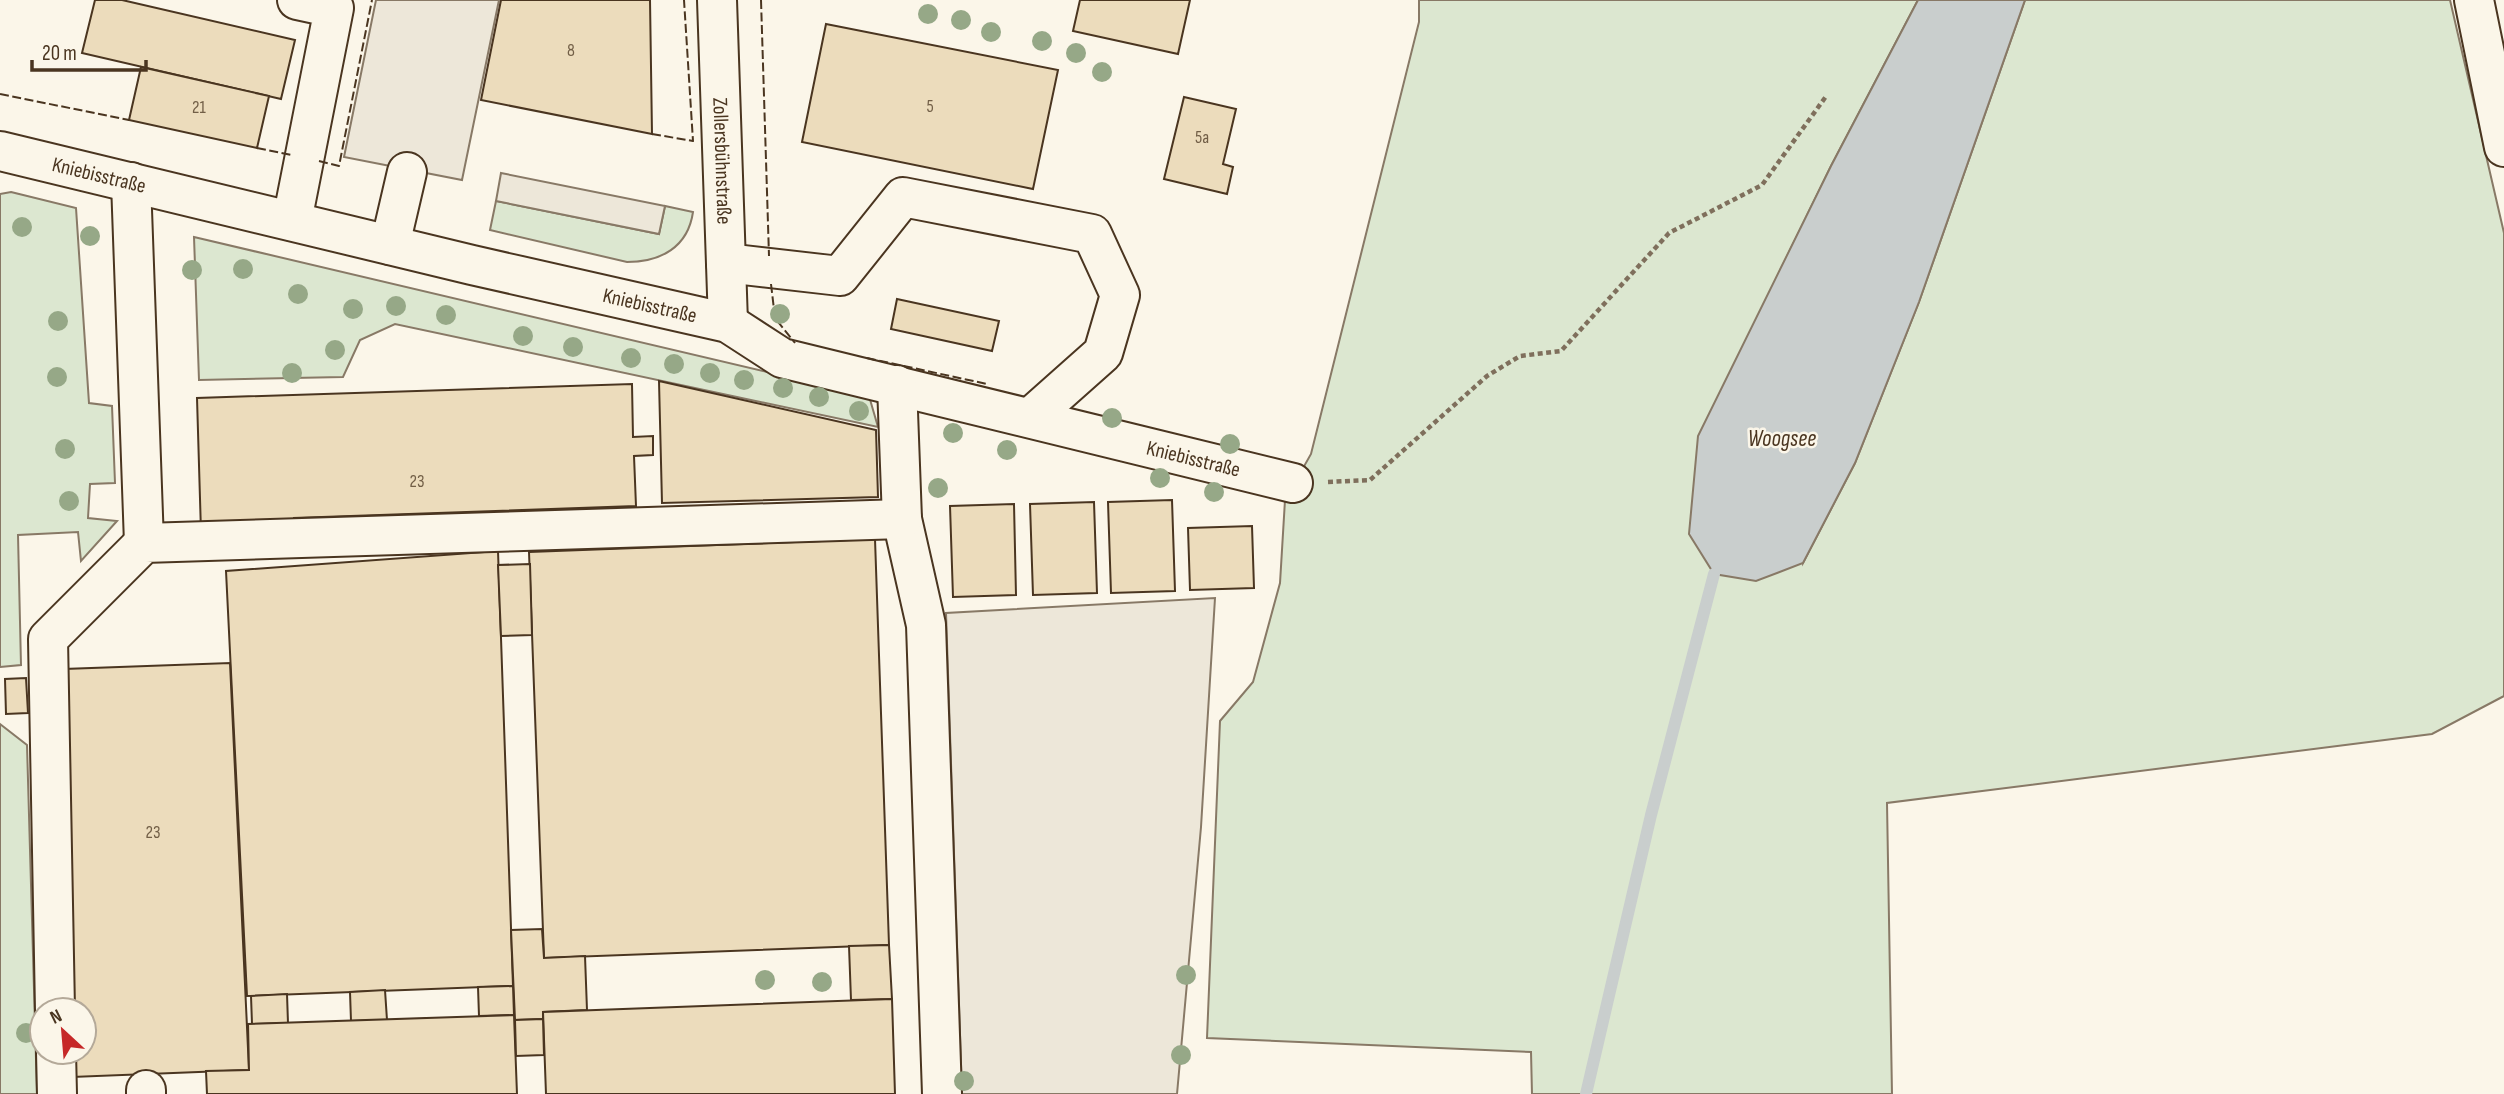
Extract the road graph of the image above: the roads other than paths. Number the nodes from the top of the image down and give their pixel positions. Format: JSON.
{"nodes":[{"id":1,"x":297,"y":0,"type":"edge"},
{"id":2,"x":717,"y":0,"type":"edge"},
{"id":3,"x":2474,"y":0,"type":"edge"},
{"id":4,"x":2504,"y":147,"type":"edge"},
{"id":5,"x":0,"y":151,"type":"edge"},
{"id":6,"x":407,"y":172,"type":"dead end"},
{"id":7,"x":131,"y":182,"type":"junction"},
{"id":8,"x":292,"y":221,"type":"junction"},
{"id":9,"x":390,"y":245,"type":"junction"},
{"id":10,"x":726,"y":264,"type":"junction"},
{"id":11,"x":728,"y":323,"type":"junction"},
{"id":12,"x":897,"y":385,"type":"junction"},
{"id":13,"x":1031,"y":417,"type":"junction"},
{"id":14,"x":1293,"y":483,"type":"road end"},
{"id":15,"x":902,"y":519,"type":"junction"},
{"id":16,"x":144,"y":542,"type":"junction"},
{"id":17,"x":55,"y":996,"type":"edge"},
{"id":18,"x":56,"y":1066,"type":"edge"},
{"id":19,"x":57,"y":1094,"type":"edge"},
{"id":20,"x":942,"y":1094,"type":"edge"}],
"edges":[{"from":1,"to":8,"type":"street"},
{"from":2,"to":10,"type":"street","name":"Zollersbühnstraße"},
{"from":3,"to":4,"type":"street"},
{"from":5,"to":7,"type":"street","name":"Kniebisstraße"},
{"from":6,"to":9,"type":"street"},
{"from":7,"to":8,"type":"street","name":"Kniebisstraße"},
{"from":7,"to":16,"type":"street"},
{"from":8,"to":9,"type":"street","name":"Kniebisstraße"},
{"from":9,"to":11,"type":"street","name":"Kniebisstraße"},
{"from":10,"to":11,"type":"street","name":"Zollersbühnstraße"},
{"from":10,"to":13,"type":"street"},
{"from":11,"to":12,"type":"street","name":"Kniebisstraße"},
{"from":12,"to":13,"type":"street","name":"Kniebisstraße"},
{"from":12,"to":15,"type":"street"},
{"from":13,"to":14,"type":"street","name":"Kniebisstraße"},
{"from":15,"to":16,"type":"street"},
{"from":15,"to":20,"type":"street"},
{"from":16,"to":17,"type":"street"},
{"from":18,"to":19,"type":"street"}]}
